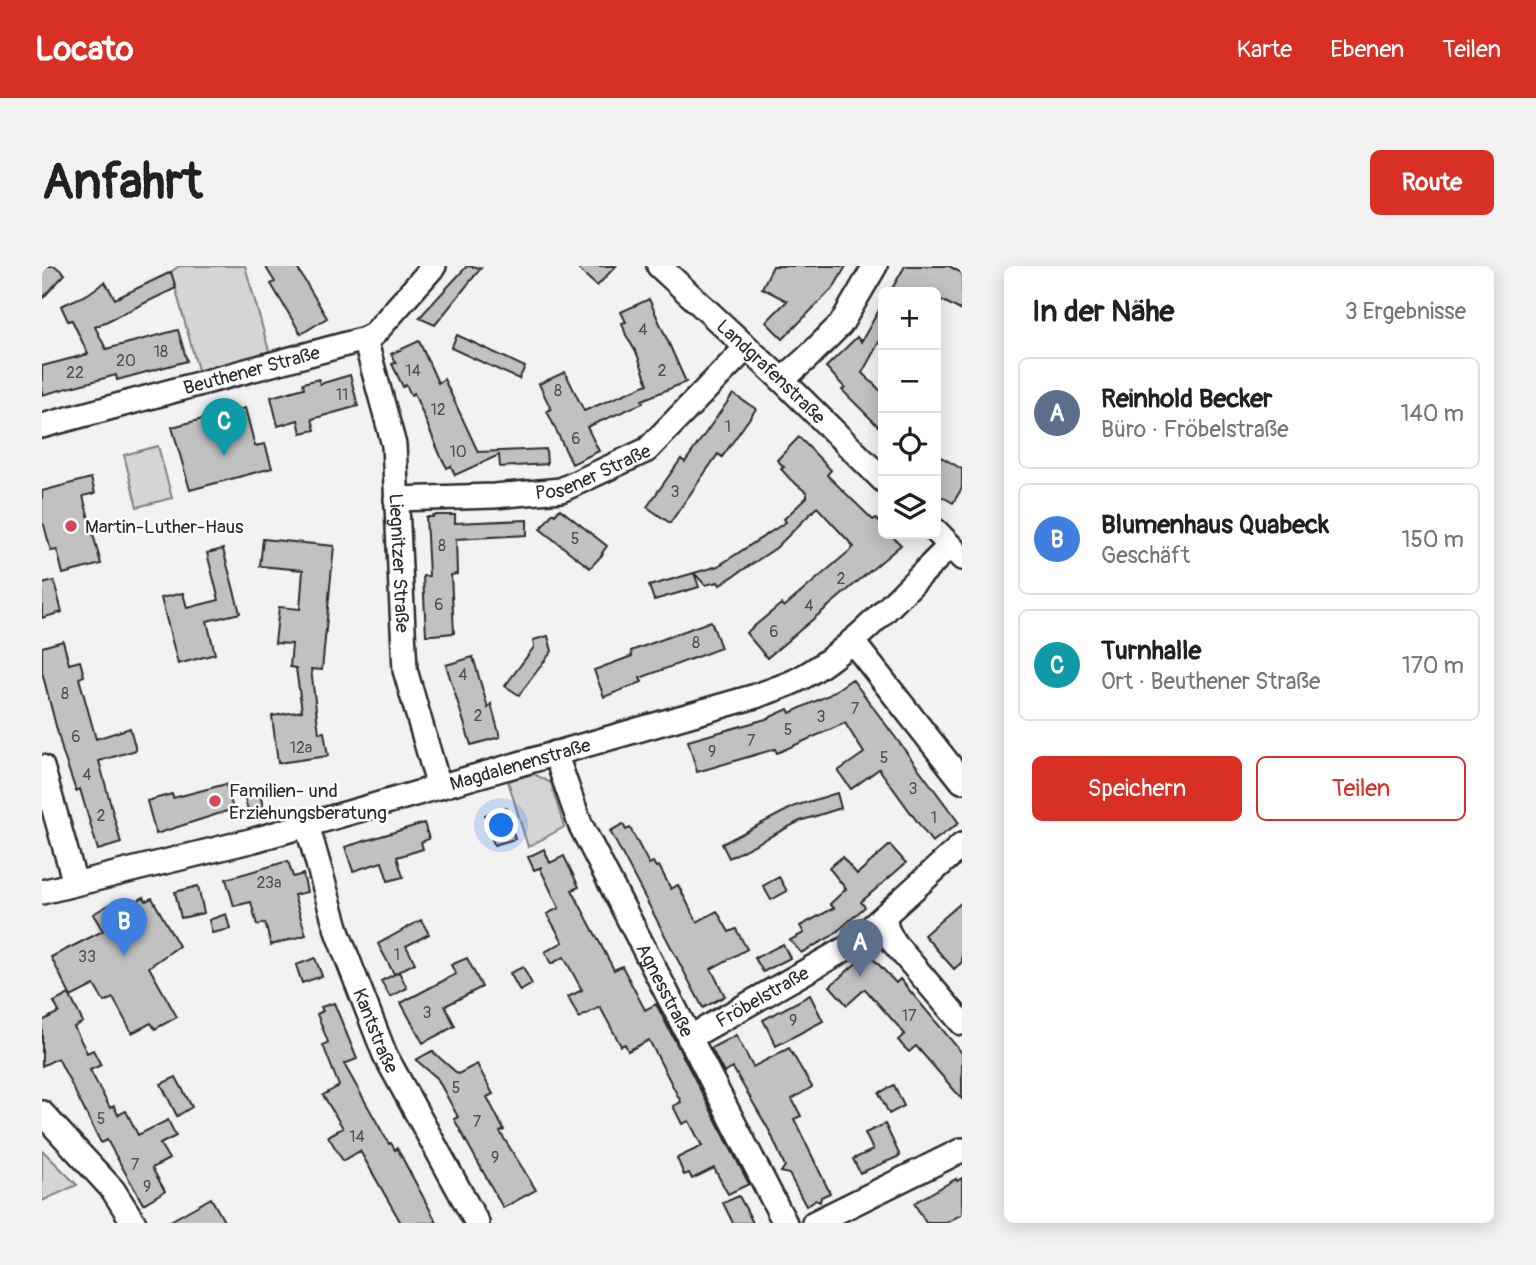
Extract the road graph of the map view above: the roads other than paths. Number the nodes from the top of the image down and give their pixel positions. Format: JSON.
{"nodes":[{"id":1,"x":434,"y":266,"type":"edge"},
{"id":2,"x":659,"y":266,"type":"edge"},
{"id":3,"x":875,"y":266,"type":"edge"},
{"id":4,"x":365,"y":339,"type":"junction"},
{"id":5,"x":747,"y":347,"type":"junction"},
{"id":6,"x":782,"y":380,"type":"junction"},
{"id":7,"x":42,"y":426,"type":"edge"},
{"id":8,"x":879,"y":476,"type":"edge"},
{"id":9,"x":396,"y":499,"type":"junction"},
{"id":10,"x":949,"y":545,"type":"edge"},
{"id":11,"x":852,"y":641,"type":"junction"},
{"id":12,"x":555,"y":753,"type":"junction"},
{"id":13,"x":42,"y":767,"type":"edge"},
{"id":14,"x":962,"y":781,"type":"edge"},
{"id":15,"x":439,"y":787,"type":"junction"},
{"id":16,"x":307,"y":825,"type":"junction"},
{"id":17,"x":962,"y":845,"type":"edge"},
{"id":18,"x":75,"y":883,"type":"junction"},
{"id":19,"x":42,"y":892,"type":"edge"},
{"id":20,"x":884,"y":917,"type":"junction"},
{"id":21,"x":962,"y":1023,"type":"edge"},
{"id":22,"x":689,"y":1038,"type":"junction"},
{"id":23,"x":42,"y":1113,"type":"edge"},
{"id":24,"x":962,"y":1150,"type":"edge"},
{"id":25,"x":134,"y":1223,"type":"edge"},
{"id":26,"x":477,"y":1223,"type":"edge"},
{"id":27,"x":785,"y":1223,"type":"edge"},
{"id":28,"x":814,"y":1223,"type":"edge"}],
"edges":[{"from":1,"to":4,"type":"street","name":"Beuthener Straße"},
{"from":2,"to":5,"type":"street","name":"Landgrafenstraße"},
{"from":3,"to":6,"type":"street"},
{"from":4,"to":7,"type":"street","name":"Beuthener Straße"},
{"from":4,"to":9,"type":"street","name":"Liegnitzer Straße"},
{"from":5,"to":6,"type":"street","name":"Landgrafenstraße"},
{"from":5,"to":9,"type":"street","name":"Posener Straße"},
{"from":6,"to":8,"type":"street","name":"Landgrafenstraße"},
{"from":9,"to":15,"type":"street","name":"Liegnitzer Straße"},
{"from":10,"to":11,"type":"street","name":"Magdalenenstraße"},
{"from":11,"to":12,"type":"street","name":"Magdalenenstraße"},
{"from":11,"to":14,"type":"street"},
{"from":12,"to":15,"type":"street","name":"Magdalenenstraße"},
{"from":12,"to":22,"type":"street","name":"Agnesstraße"},
{"from":13,"to":18,"type":"street"},
{"from":15,"to":16,"type":"street","name":"Magdalenenstraße"},
{"from":16,"to":18,"type":"street","name":"Magdalenenstraße"},
{"from":16,"to":26,"type":"street","name":"Kantstraße"},
{"from":17,"to":20,"type":"street","name":"Fröbelstraße"},
{"from":18,"to":19,"type":"street","name":"Magdalenenstraße"},
{"from":20,"to":21,"type":"street"},
{"from":20,"to":22,"type":"street","name":"Fröbelstraße"},
{"from":22,"to":27,"type":"street","name":"Agnesstraße"},
{"from":23,"to":25,"type":"street"},
{"from":24,"to":28,"type":"street"}]}
